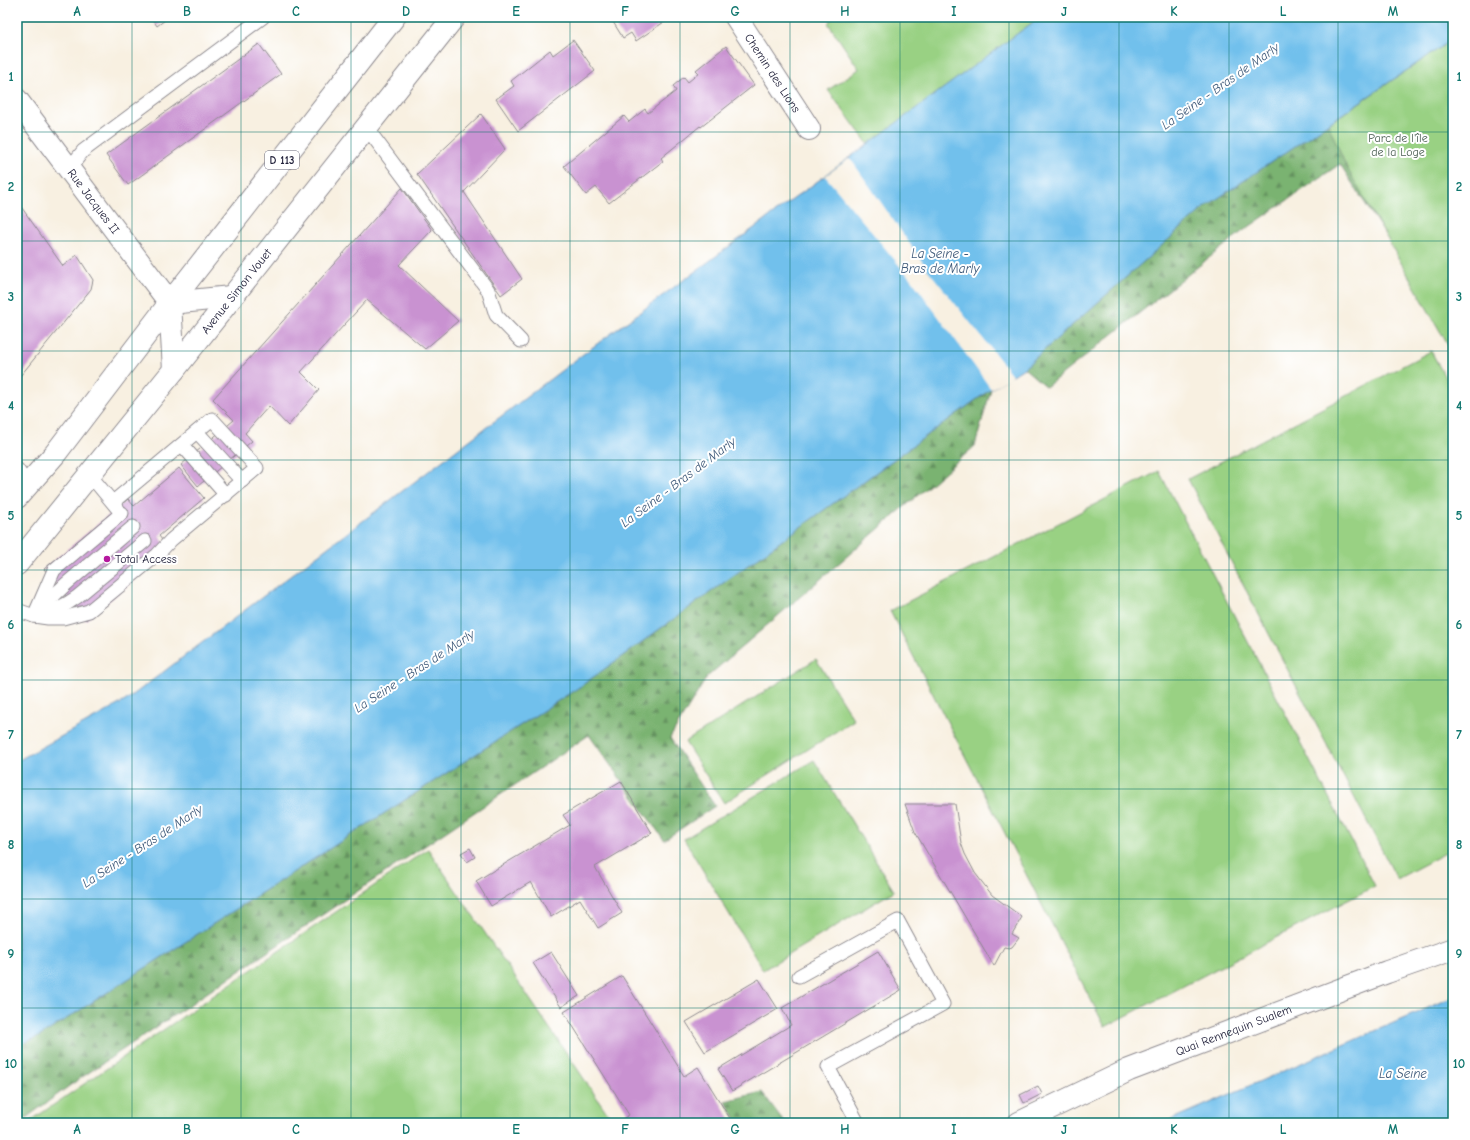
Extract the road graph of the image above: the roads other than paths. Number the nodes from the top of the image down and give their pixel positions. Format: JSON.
{"nodes":[{"id":1,"x":264,"y":17,"type":"edge"},
{"id":2,"x":394,"y":17,"type":"edge"},
{"id":3,"x":454,"y":17,"type":"edge"},
{"id":4,"x":736,"y":17,"type":"edge"},
{"id":5,"x":17,"y":100,"type":"edge"},
{"id":6,"x":366,"y":127,"type":"junction"},
{"id":7,"x":809,"y":129,"type":"dead end"},
{"id":8,"x":69,"y":168,"type":"junction"},
{"id":9,"x":231,"y":297,"type":"junction"},
{"id":10,"x":170,"y":303,"type":"junction"},
{"id":11,"x":521,"y":341,"type":"dead end"},
{"id":12,"x":174,"y":370,"type":"junction"},
{"id":13,"x":197,"y":432,"type":"junction"},
{"id":14,"x":182,"y":444,"type":"junction"},
{"id":15,"x":89,"y":474,"type":"junction"},
{"id":16,"x":242,"y":481,"type":"junction"},
{"id":17,"x":21,"y":484,"type":"edge"},
{"id":18,"x":226,"y":495,"type":"junction"},
{"id":19,"x":113,"y":502,"type":"junction"},
{"id":20,"x":122,"y":513,"type":"junction"},
{"id":21,"x":134,"y":527,"type":"junction"},
{"id":22,"x":145,"y":541,"type":"junction"},
{"id":23,"x":156,"y":555,"type":"junction"},
{"id":24,"x":17,"y":564,"type":"edge"},
{"id":25,"x":17,"y":610,"type":"edge"},
{"id":26,"x":34,"y":616,"type":"junction"},
{"id":27,"x":1453,"y":949,"type":"edge"},
{"id":28,"x":799,"y":976,"type":"dead end"},
{"id":29,"x":858,"y":1123,"type":"edge"},
{"id":30,"x":1018,"y":1123,"type":"edge"}],
"edges":[{"from":1,"to":8,"type":"lane"},
{"from":2,"to":10,"type":"main road","number":"D 113"},
{"from":3,"to":6,"type":"main road","name":"Avenue Simon Vouet"},
{"from":4,"to":7,"type":"main road","name":"Chemin des Lions"},
{"from":5,"to":8,"type":"main road","name":"Rue Jacques II"},
{"from":6,"to":9,"type":"main road","name":"Avenue Simon Vouet"},
{"from":6,"to":11,"type":"lane"},
{"from":8,"to":10,"type":"main road","name":"Rue Jacques II"},
{"from":9,"to":10,"type":"main road"},
{"from":9,"to":12,"type":"main road","name":"Avenue Simon Vouet"},
{"from":10,"to":12,"type":"main road"},
{"from":10,"to":17,"type":"main road","number":"D 113"},
{"from":12,"to":15,"type":"main road","name":"Avenue Simon Vouet"},
{"from":13,"to":14,"type":"lane"},
{"from":13,"to":16,"type":"lane"},
{"from":13,"to":16,"type":"lane"},
{"from":14,"to":18,"type":"lane"},
{"from":14,"to":19,"type":"lane"},
{"from":15,"to":19,"type":"lane"},
{"from":15,"to":24,"type":"main road","name":"Avenue Simon Vouet"},
{"from":16,"to":18,"type":"lane"},
{"from":18,"to":23,"type":"lane"},
{"from":19,"to":20,"type":"lane"},
{"from":20,"to":21,"type":"lane"},
{"from":20,"to":26,"type":"lane"},
{"from":21,"to":22,"type":"lane"},
{"from":21,"to":26,"type":"lane"},
{"from":22,"to":23,"type":"lane"},
{"from":22,"to":26,"type":"lane"},
{"from":23,"to":26,"type":"lane"},
{"from":25,"to":26,"type":"lane"},
{"from":27,"to":30,"type":"main road","name":"Quai Rennequin Sualem"},
{"from":28,"to":29,"type":"lane"}]}
